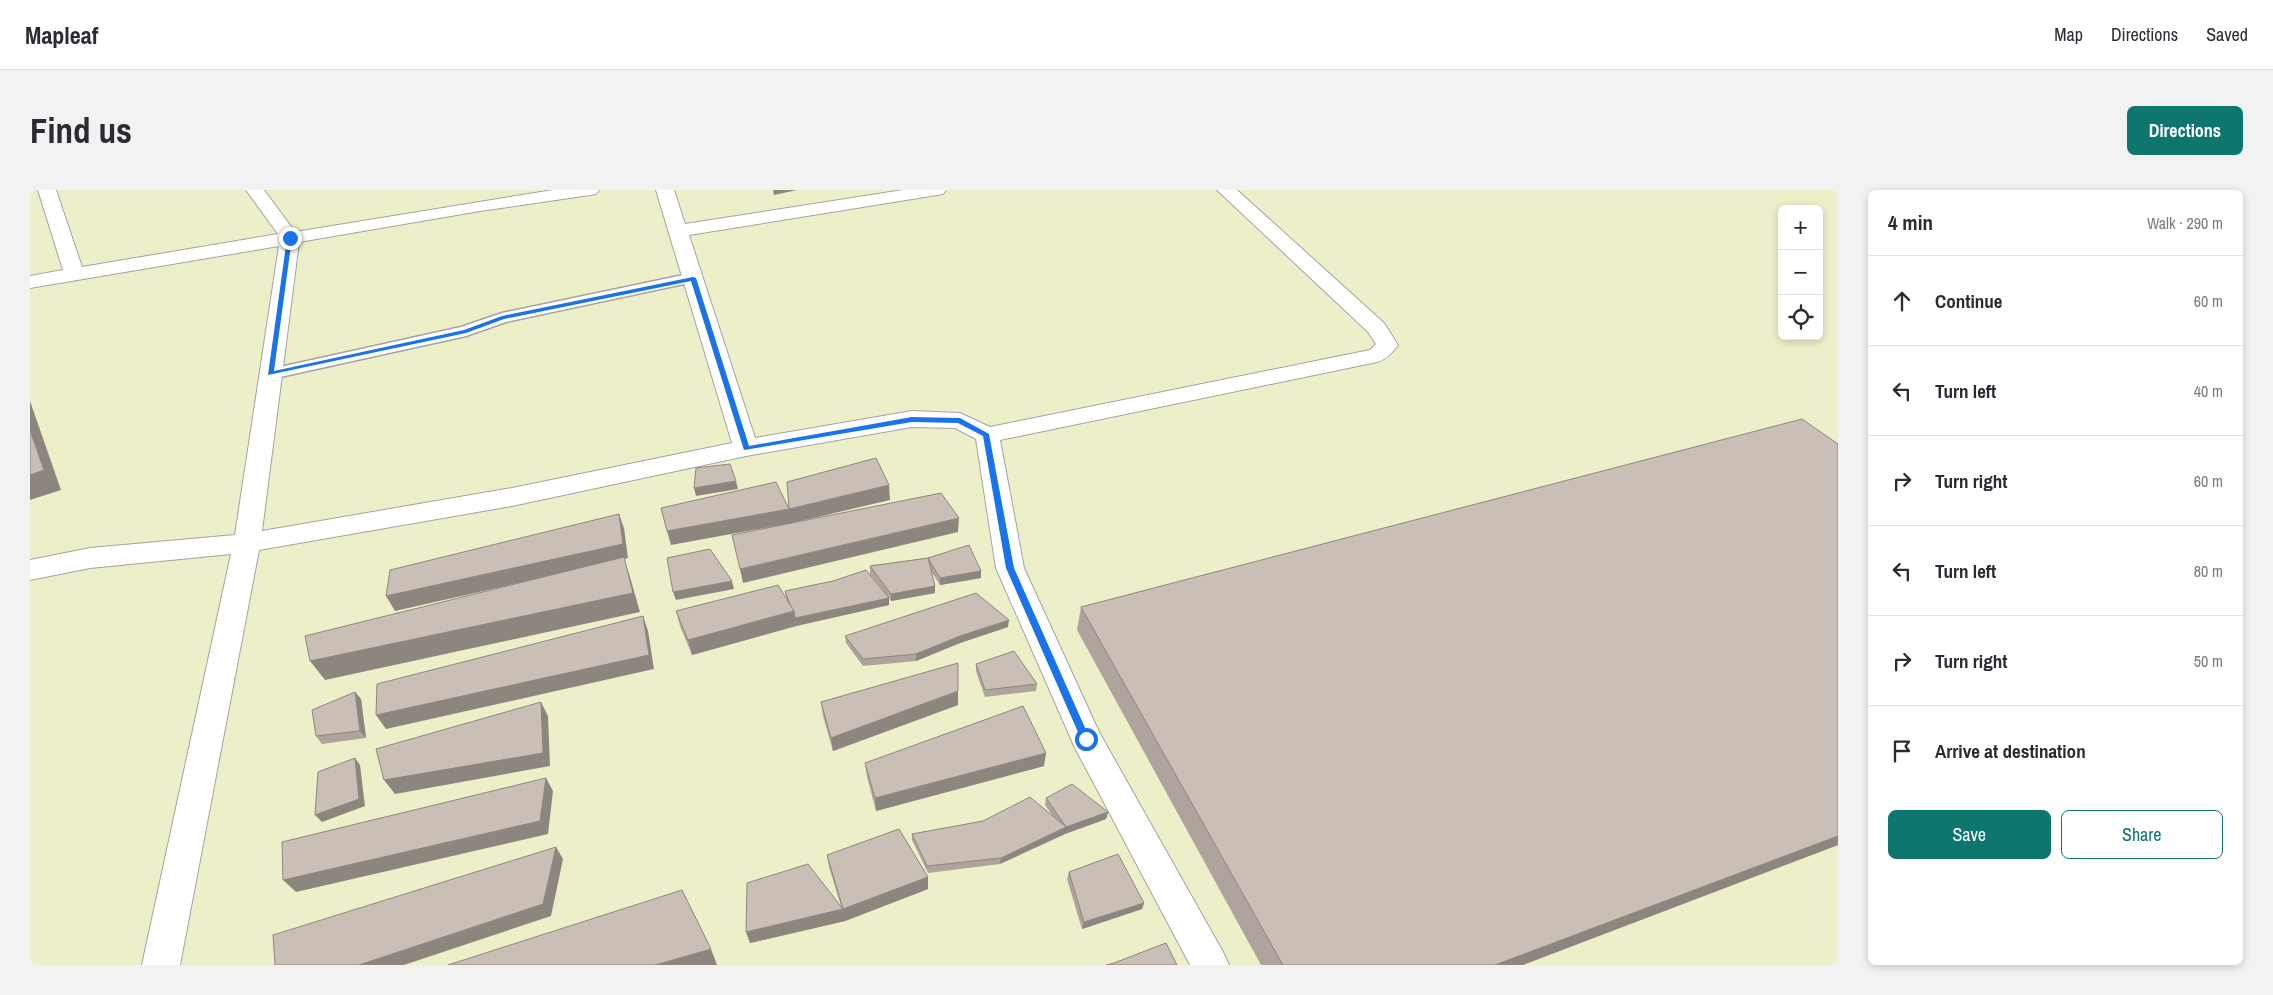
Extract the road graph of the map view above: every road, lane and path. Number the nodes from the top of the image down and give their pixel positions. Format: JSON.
{"nodes":[{"id":1,"x":47,"y":190,"type":"edge"},
{"id":2,"x":255,"y":190,"type":"edge"},
{"id":3,"x":465,"y":190,"type":"edge"},
{"id":4,"x":590,"y":190,"type":"edge"},
{"id":5,"x":665,"y":190,"type":"edge"},
{"id":6,"x":937,"y":190,"type":"edge"},
{"id":7,"x":1226,"y":190,"type":"edge"},
{"id":8,"x":480,"y":206,"type":"junction"},
{"id":9,"x":678,"y":231,"type":"junction"},
{"id":10,"x":290,"y":238,"type":"junction"},
{"id":11,"x":74,"y":273,"type":"junction"},
{"id":12,"x":693,"y":278,"type":"junction"},
{"id":13,"x":30,"y":282,"type":"edge"},
{"id":14,"x":271,"y":374,"type":"junction"},
{"id":15,"x":987,"y":435,"type":"junction"},
{"id":16,"x":746,"y":448,"type":"junction"},
{"id":17,"x":247,"y":543,"type":"junction"},
{"id":18,"x":30,"y":570,"type":"edge"},
{"id":19,"x":161,"y":965,"type":"edge"},
{"id":20,"x":1210,"y":965,"type":"edge"}],
"edges":[{"from":1,"to":11,"type":"street"},
{"from":2,"to":10,"type":"street"},
{"from":3,"to":8,"type":"street"},
{"from":4,"to":8,"type":"street"},
{"from":5,"to":9,"type":"street"},
{"from":6,"to":9,"type":"street"},
{"from":7,"to":15,"type":"street"},
{"from":8,"to":10,"type":"street"},
{"from":9,"to":12,"type":"street"},
{"from":10,"to":11,"type":"street"},
{"from":10,"to":14,"type":"street"},
{"from":11,"to":13,"type":"street"},
{"from":12,"to":14,"type":"lane"},
{"from":12,"to":16,"type":"street"},
{"from":14,"to":17,"type":"street"},
{"from":15,"to":16,"type":"street"},
{"from":15,"to":20,"type":"street"},
{"from":16,"to":17,"type":"street"},
{"from":17,"to":18,"type":"street"},
{"from":17,"to":19,"type":"street"}]}
